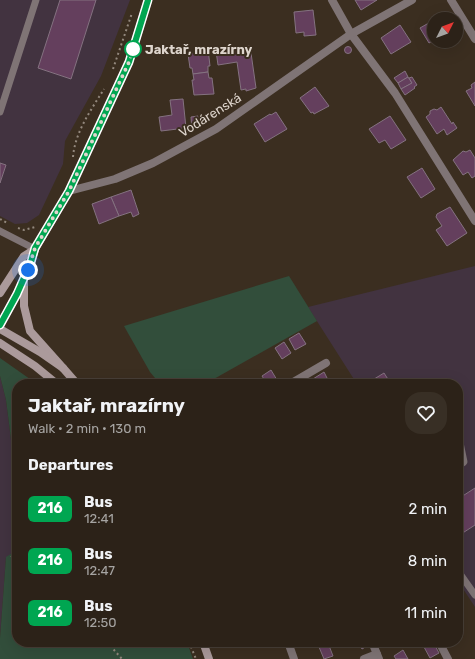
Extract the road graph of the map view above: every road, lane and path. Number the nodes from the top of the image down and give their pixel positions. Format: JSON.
{"nodes":[{"id":1,"x":36,"y":0,"type":"edge"},
{"id":2,"x":148,"y":0,"type":"edge"},
{"id":3,"x":332,"y":0,"type":"edge"},
{"id":4,"x":412,"y":0,"type":"edge"},
{"id":5,"x":451,"y":0,"type":"edge"},
{"id":6,"x":134,"y":7,"type":"dead end"},
{"id":7,"x":351,"y":34,"type":"junction"},
{"id":8,"x":475,"y":38,"type":"edge"},
{"id":9,"x":112,"y":74,"type":"dead end"},
{"id":10,"x":106,"y":87,"type":"dead end"},
{"id":11,"x":0,"y":112,"type":"edge"},
{"id":12,"x":72,"y":158,"type":"dead end"},
{"id":13,"x":69,"y":191,"type":"junction"},
{"id":14,"x":0,"y":219,"type":"edge"},
{"id":15,"x":475,"y":221,"type":"edge"},
{"id":16,"x":39,"y":224,"type":"dead end"},
{"id":17,"x":0,"y":231,"type":"edge"},
{"id":18,"x":35,"y":248,"type":"junction"},
{"id":19,"x":24,"y":277,"type":"junction"},
{"id":20,"x":0,"y":293,"type":"edge"},
{"id":21,"x":0,"y":325,"type":"edge"},
{"id":22,"x":0,"y":329,"type":"edge"},
{"id":23,"x":0,"y":343,"type":"edge"},
{"id":24,"x":326,"y":363,"type":"dead end"},
{"id":25,"x":63,"y":368,"type":"junction"},
{"id":26,"x":51,"y":379,"type":"edge"},
{"id":27,"x":73,"y":379,"type":"edge"},
{"id":28,"x":299,"y":379,"type":"edge"},
{"id":29,"x":463,"y":578,"type":"edge"},
{"id":30,"x":475,"y":595,"type":"edge"},
{"id":31,"x":111,"y":647,"type":"edge"},
{"id":32,"x":191,"y":647,"type":"edge"},
{"id":33,"x":204,"y":647,"type":"edge"},
{"id":34,"x":290,"y":647,"type":"edge"},
{"id":35,"x":442,"y":647,"type":"edge"},
{"id":36,"x":378,"y":656,"type":"edge"},
{"id":37,"x":122,"y":659,"type":"edge"},
{"id":38,"x":196,"y":659,"type":"edge"},
{"id":39,"x":209,"y":659,"type":"edge"},
{"id":40,"x":294,"y":659,"type":"edge"},
{"id":41,"x":364,"y":659,"type":"edge"},
{"id":42,"x":448,"y":659,"type":"edge"}],
"edges":[{"from":1,"to":11,"type":"lane"},
{"from":2,"to":13,"type":"street"},
{"from":3,"to":7,"type":"street"},
{"from":4,"to":7,"type":"street","name":"Vodárenská"},
{"from":5,"to":8,"type":"street"},
{"from":6,"to":9,"type":"path"},
{"from":7,"to":13,"type":"street","name":"Vodárenská"},
{"from":7,"to":15,"type":"street"},
{"from":10,"to":12,"type":"path"},
{"from":13,"to":18,"type":"street"},
{"from":14,"to":16,"type":"path"},
{"from":17,"to":18,"type":"lane"},
{"from":18,"to":19,"type":"street"},
{"from":18,"to":20,"type":"street"},
{"from":19,"to":21,"type":"street"},
{"from":19,"to":25,"type":"street"},
{"from":22,"to":25,"type":"street"},
{"from":23,"to":26,"type":"street"},
{"from":24,"to":28,"type":"street"},
{"from":25,"to":27,"type":"street"},
{"from":29,"to":30,"type":"lane"},
{"from":31,"to":37,"type":"path"},
{"from":32,"to":38,"type":"path"},
{"from":33,"to":39,"type":"street"},
{"from":34,"to":40,"type":"street"},
{"from":35,"to":42,"type":"street"},
{"from":36,"to":41,"type":"street"}]}
